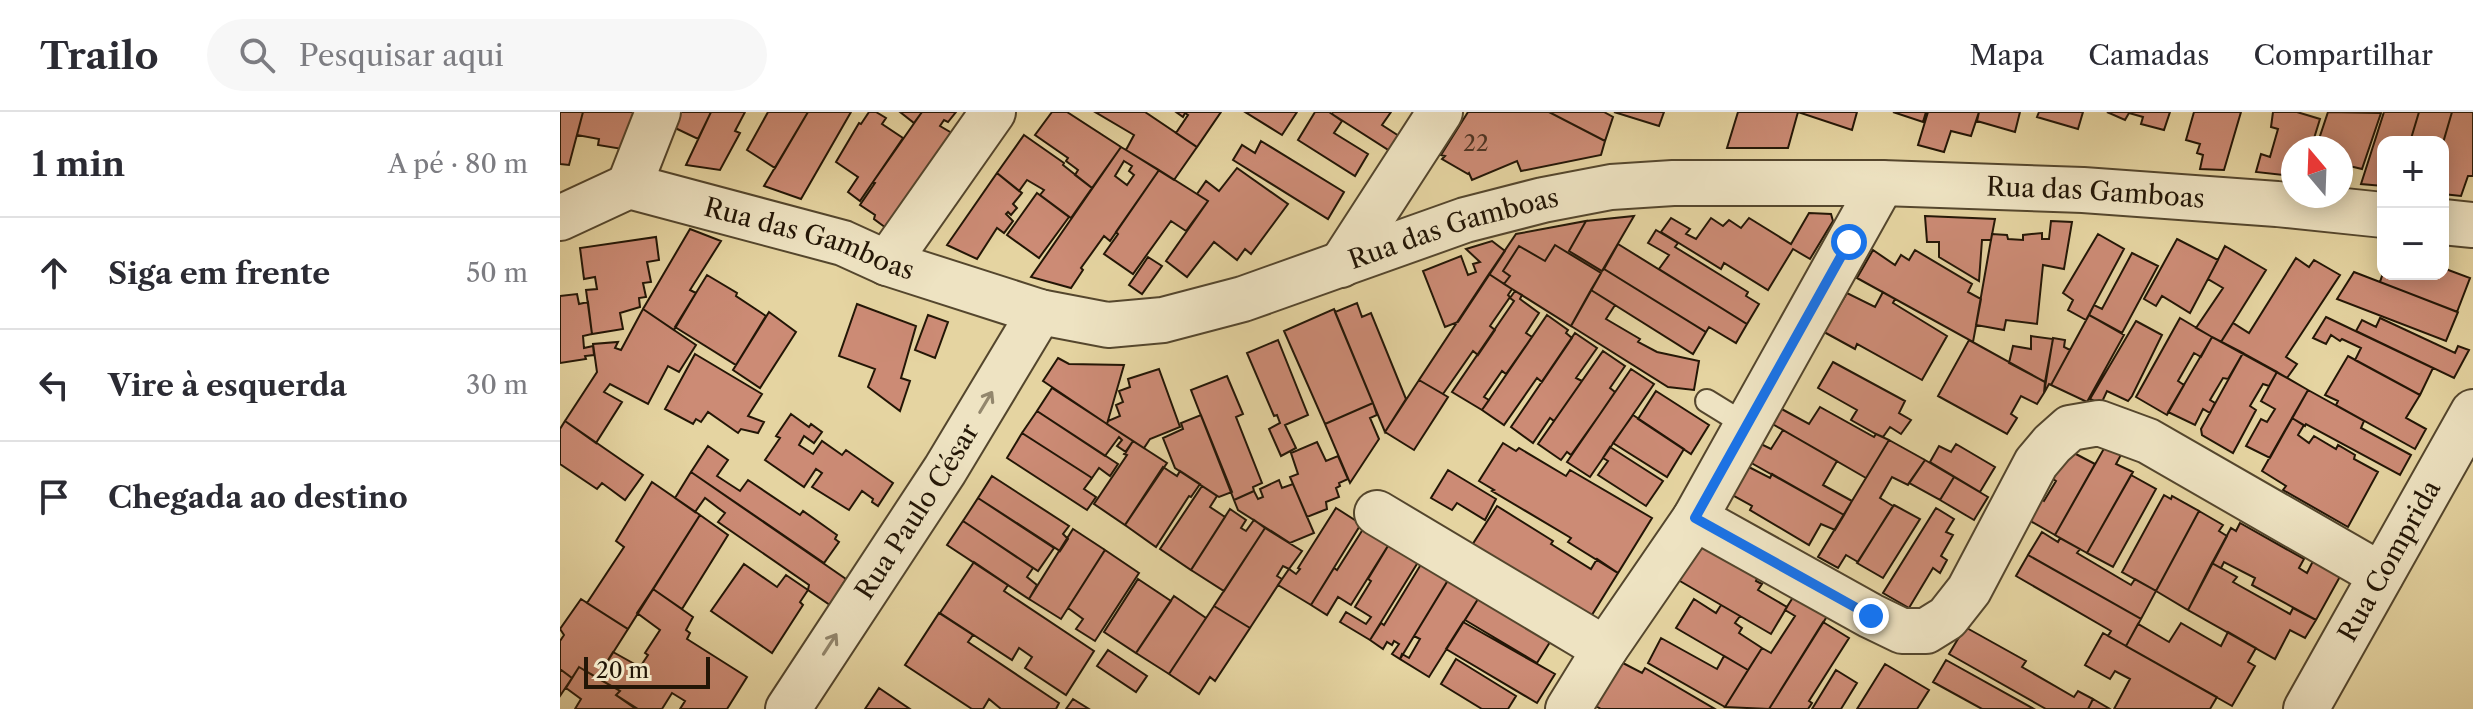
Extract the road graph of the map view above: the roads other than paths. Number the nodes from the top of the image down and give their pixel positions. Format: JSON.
{"nodes":[{"id":1,"x":658,"y":112,"type":"edge"},
{"id":2,"x":993,"y":112,"type":"edge"},
{"id":3,"x":1440,"y":112,"type":"edge"},
{"id":4,"x":1882,"y":183,"type":"junction"},
{"id":5,"x":629,"y":186,"type":"junction"},
{"id":6,"x":2377,"y":214,"type":"edge"},
{"id":7,"x":560,"y":218,"type":"edge"},
{"id":8,"x":2449,"y":223,"type":"edge"},
{"id":9,"x":2473,"y":225,"type":"edge"},
{"id":10,"x":887,"y":263,"type":"junction"},
{"id":11,"x":1341,"y":265,"type":"junction"},
{"id":12,"x":1040,"y":312,"type":"junction"},
{"id":13,"x":1707,"y":401,"type":"dead end"},
{"id":14,"x":2473,"y":412,"type":"edge"},
{"id":15,"x":1746,"y":425,"type":"junction"},
{"id":16,"x":1377,"y":513,"type":"dead end"},
{"id":17,"x":1695,"y":518,"type":"junction"},
{"id":18,"x":2381,"y":575,"type":"junction"},
{"id":19,"x":1605,"y":649,"type":"junction"},
{"id":20,"x":788,"y":709,"type":"edge"},
{"id":21,"x":1568,"y":709,"type":"edge"},
{"id":22,"x":2306,"y":709,"type":"edge"}],
"edges":[{"from":1,"to":5,"type":"street"},
{"from":2,"to":10,"type":"street"},
{"from":3,"to":11,"type":"street"},
{"from":4,"to":6,"type":"street","name":"Rua das Gamboas"},
{"from":4,"to":11,"type":"street","name":"Rua das Gamboas"},
{"from":4,"to":15,"type":"street"},
{"from":5,"to":7,"type":"street"},
{"from":5,"to":10,"type":"street","name":"Rua das Gamboas"},
{"from":8,"to":9,"type":"street"},
{"from":10,"to":12,"type":"street","name":"Rua das Gamboas"},
{"from":11,"to":12,"type":"street","name":"Rua das Gamboas"},
{"from":20,"to":12,"type":"street","name":"Rua Paulo César","one_way":true},
{"from":13,"to":15,"type":"lane"},
{"from":14,"to":18,"type":"street","name":"Rua Comprida"},
{"from":15,"to":17,"type":"street"},
{"from":16,"to":19,"type":"street"},
{"from":17,"to":18,"type":"street"},
{"from":17,"to":19,"type":"street"},
{"from":18,"to":22,"type":"street","name":"Rua Comprida"},
{"from":19,"to":21,"type":"street"}]}
